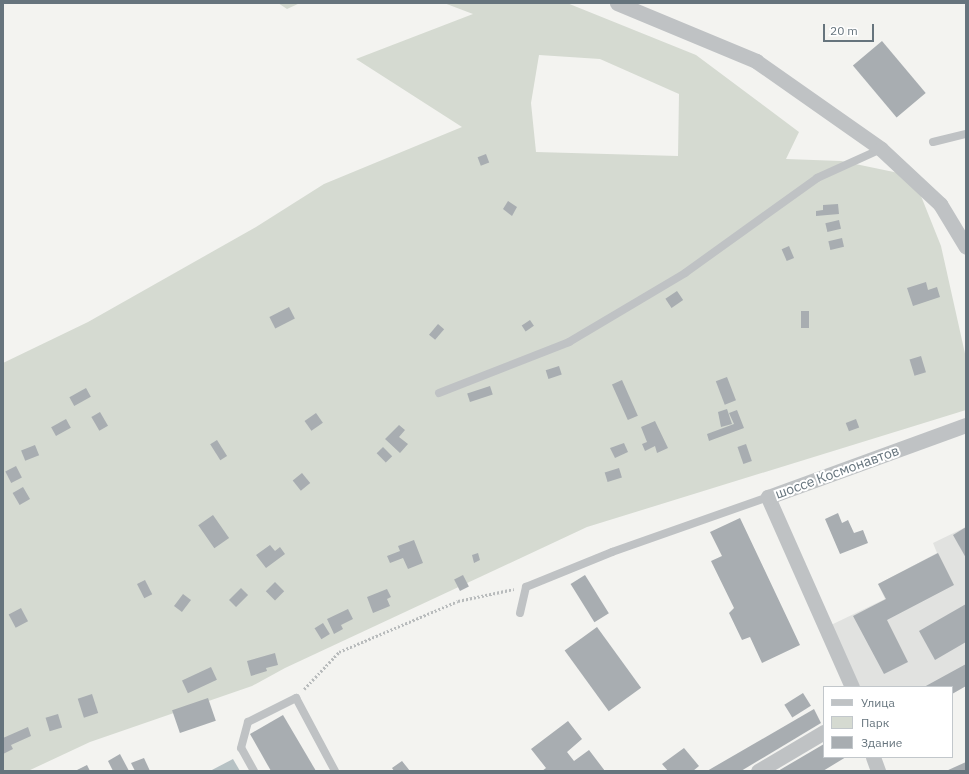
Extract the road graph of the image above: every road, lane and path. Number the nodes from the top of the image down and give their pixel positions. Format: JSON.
{"nodes":[{"id":1,"x":617,"y":3,"type":"edge"},
{"id":2,"x":966,"y":134,"type":"edge"},
{"id":3,"x":933,"y":142,"type":"dead end"},
{"id":4,"x":881,"y":149,"type":"junction"},
{"id":5,"x":966,"y":247,"type":"edge"},
{"id":6,"x":439,"y":393,"type":"dead end"},
{"id":7,"x":966,"y":425,"type":"edge"},
{"id":8,"x":768,"y":497,"type":"junction"},
{"id":9,"x":526,"y":587,"type":"junction"},
{"id":10,"x":520,"y":612,"type":"dead end"},
{"id":11,"x":852,"y":686,"type":"edge"},
{"id":12,"x":296,"y":698,"type":"junction"},
{"id":13,"x":823,"y":733,"type":"edge"},
{"id":14,"x":873,"y":758,"type":"edge"},
{"id":15,"x":254,"y":771,"type":"edge"},
{"id":16,"x":335,"y":771,"type":"edge"},
{"id":17,"x":758,"y":771,"type":"edge"},
{"id":18,"x":878,"y":771,"type":"edge"}],
"edges":[{"from":1,"to":4,"type":"street"},
{"from":2,"to":3,"type":"lane"},
{"from":4,"to":5,"type":"street"},
{"from":4,"to":6,"type":"lane"},
{"from":7,"to":8,"type":"street","name":"шоссе Космонавтов"},
{"from":8,"to":9,"type":"lane"},
{"from":8,"to":11,"type":"street","name":"шоссе Космонавтов"},
{"from":9,"to":10,"type":"lane"},
{"from":9,"to":12,"type":"path"},
{"from":12,"to":15,"type":"lane"},
{"from":12,"to":16,"type":"lane"},
{"from":13,"to":17,"type":"street"},
{"from":14,"to":18,"type":"street"}]}
